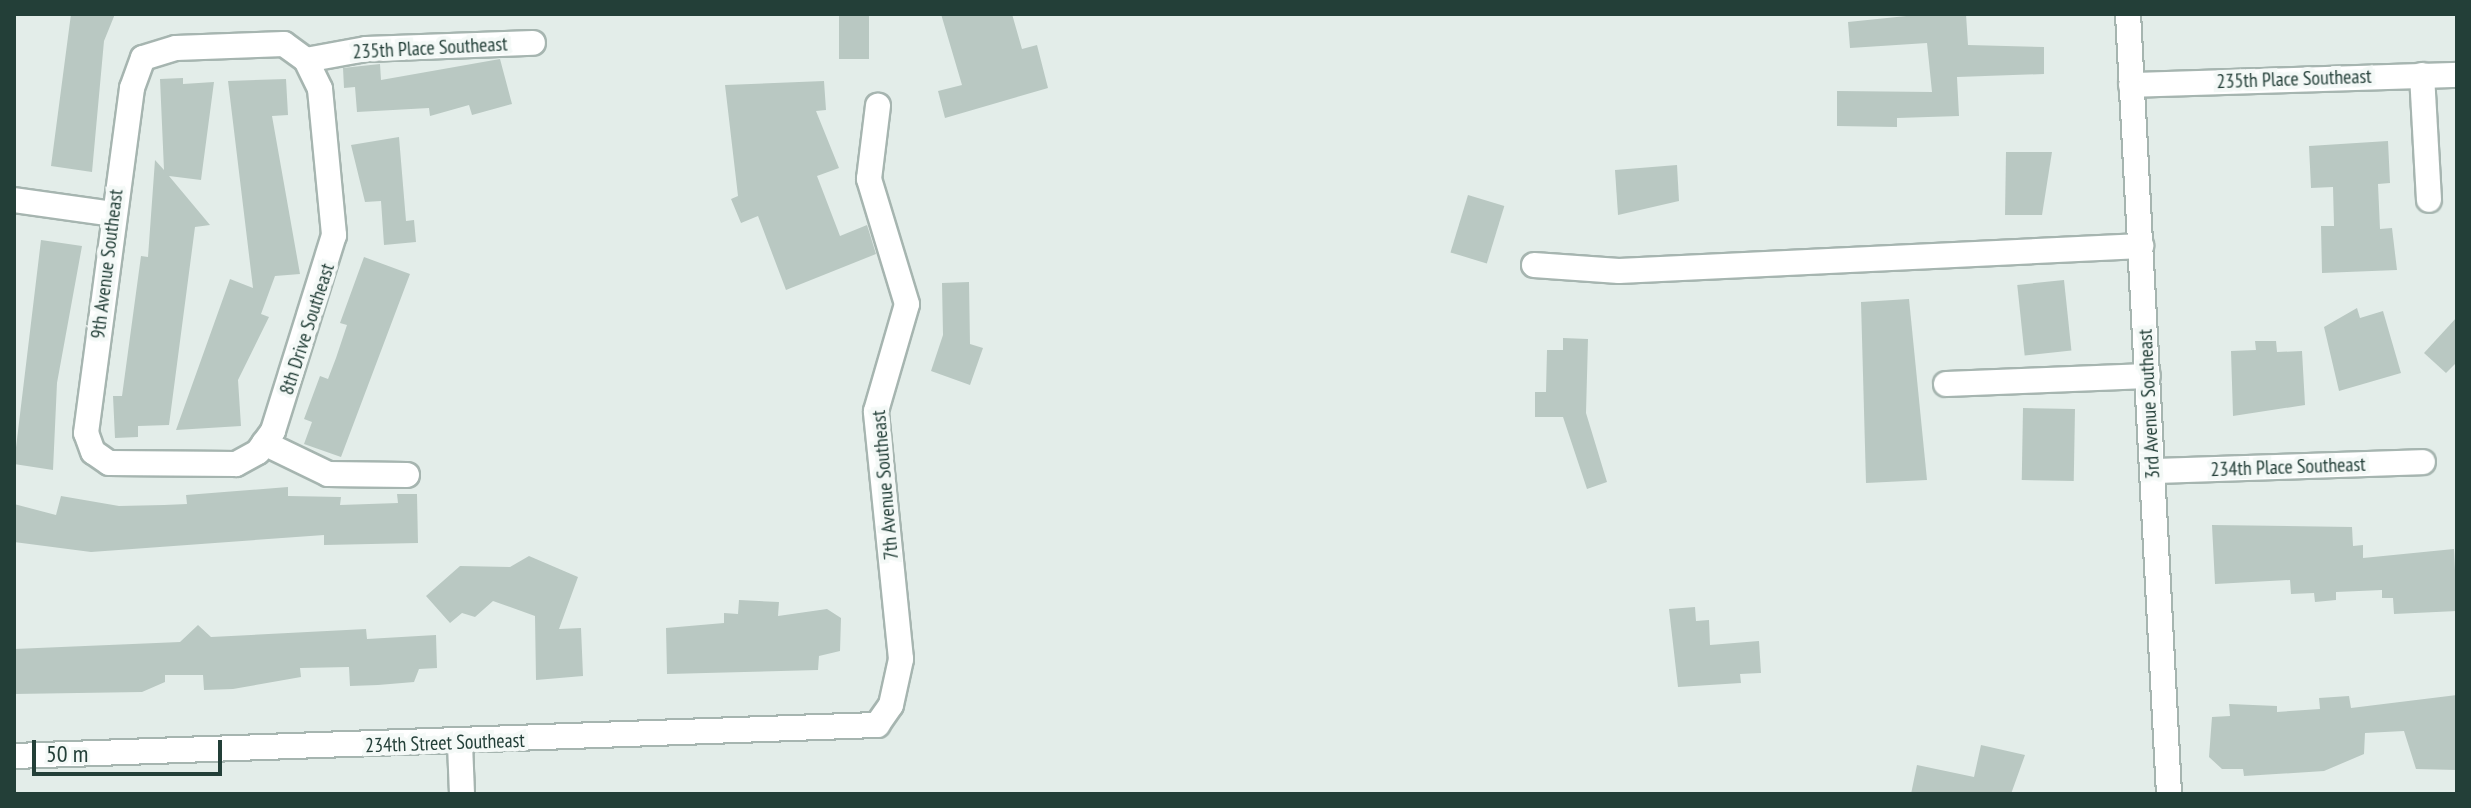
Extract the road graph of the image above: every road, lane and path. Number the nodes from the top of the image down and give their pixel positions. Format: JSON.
{"nodes":[{"id":1,"x":2128,"y":14,"type":"edge"},
{"id":2,"x":533,"y":43,"type":"dead end"},
{"id":3,"x":306,"y":60,"type":"junction"},
{"id":4,"x":2422,"y":75,"type":"junction"},
{"id":5,"x":2457,"y":75,"type":"edge"},
{"id":6,"x":2131,"y":85,"type":"junction"},
{"id":7,"x":878,"y":106,"type":"dead end"},
{"id":8,"x":14,"y":200,"type":"edge"},
{"id":9,"x":2429,"y":200,"type":"dead end"},
{"id":10,"x":113,"y":214,"type":"junction"},
{"id":11,"x":2141,"y":246,"type":"junction"},
{"id":12,"x":1534,"y":265,"type":"dead end"},
{"id":13,"x":2148,"y":376,"type":"junction"},
{"id":14,"x":1946,"y":384,"type":"dead end"},
{"id":15,"x":261,"y":448,"type":"junction"},
{"id":16,"x":2423,"y":462,"type":"dead end"},
{"id":17,"x":2153,"y":471,"type":"junction"},
{"id":18,"x":407,"y":475,"type":"dead end"},
{"id":19,"x":877,"y":725,"type":"joint"},
{"id":20,"x":460,"y":744,"type":"junction"},
{"id":21,"x":14,"y":756,"type":"edge"},
{"id":22,"x":462,"y":794,"type":"edge"},
{"id":23,"x":2169,"y":794,"type":"edge"}],
"edges":[{"from":1,"to":6,"type":"street","name":"3rd Avenue Southeast"},
{"from":2,"to":3,"type":"street","name":"235th Place Southeast"},
{"from":3,"to":10,"type":"street","name":"9th Avenue Southeast"},
{"from":3,"to":15,"type":"street","name":"8th Drive Southeast"},
{"from":4,"to":5,"type":"street","name":"235th Place Southeast"},
{"from":4,"to":6,"type":"street","name":"235th Place Southeast"},
{"from":4,"to":9,"type":"street"},
{"from":6,"to":11,"type":"street","name":"3rd Avenue Southeast"},
{"from":7,"to":19,"type":"street","name":"7th Avenue Southeast"},
{"from":8,"to":10,"type":"street"},
{"from":10,"to":15,"type":"street","name":"9th Avenue Southeast"},
{"from":11,"to":12,"type":"street"},
{"from":11,"to":13,"type":"street","name":"3rd Avenue Southeast"},
{"from":13,"to":14,"type":"street"},
{"from":13,"to":17,"type":"street","name":"3rd Avenue Southeast"},
{"from":15,"to":18,"type":"street"},
{"from":16,"to":17,"type":"street","name":"234th Place Southeast"},
{"from":17,"to":23,"type":"street","name":"3rd Avenue Southeast"},
{"from":19,"to":20,"type":"street","name":"234th Street Southeast"},
{"from":20,"to":21,"type":"street","name":"234th Street Southeast"},
{"from":20,"to":22,"type":"street"}]}
